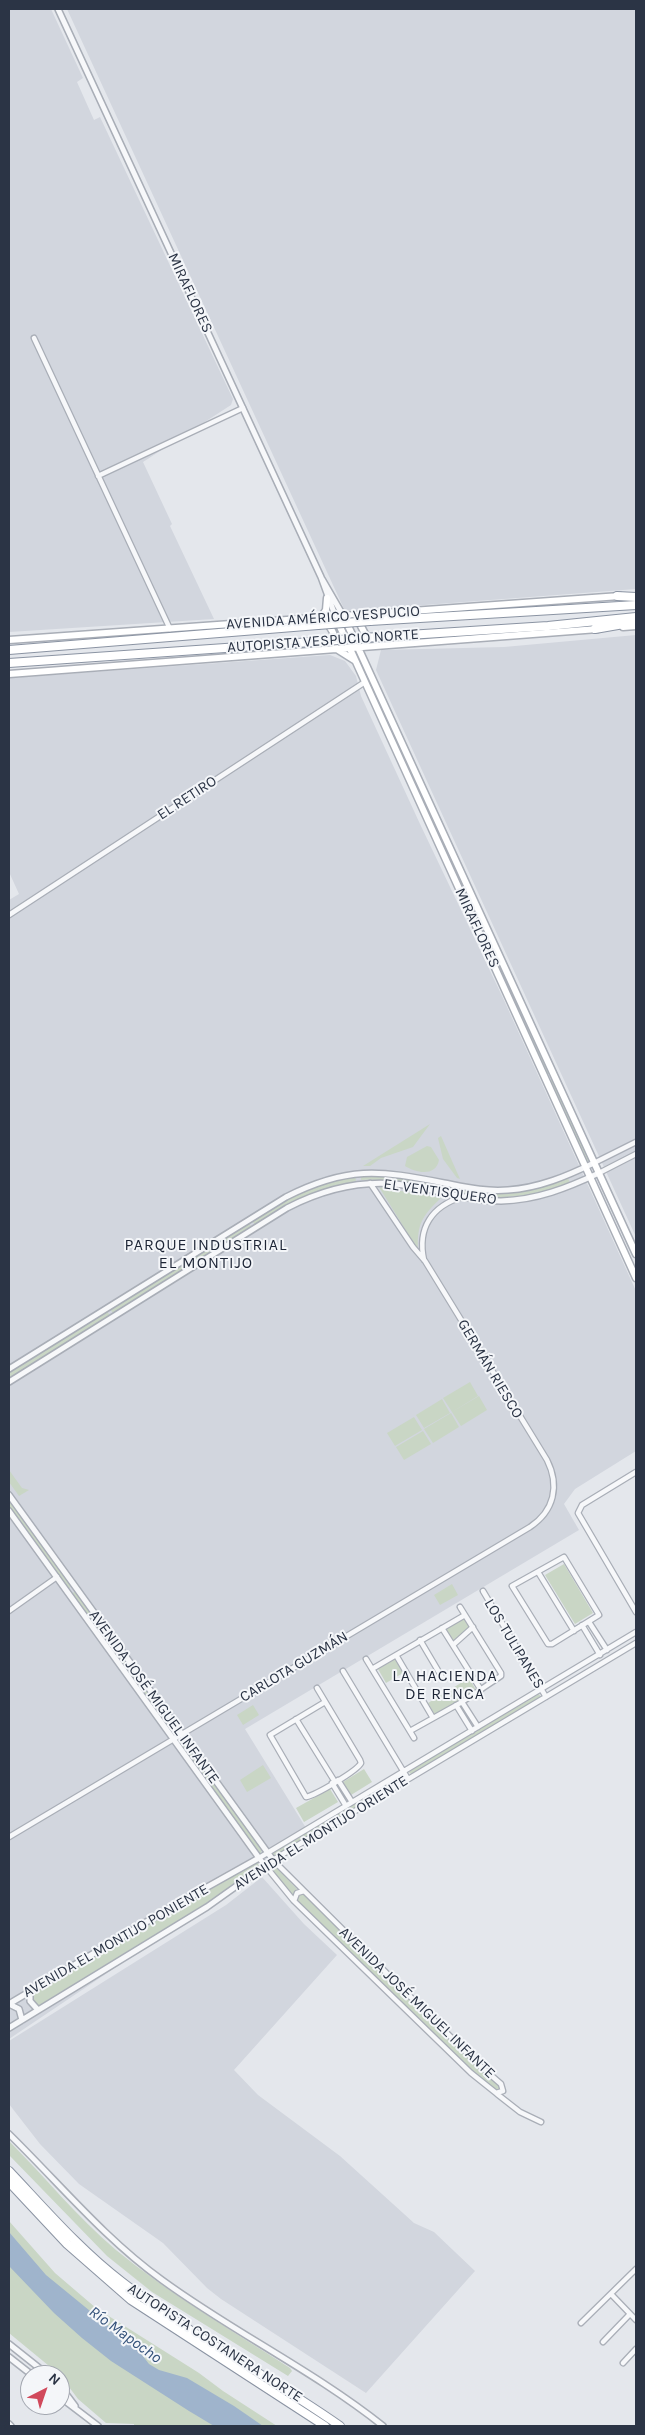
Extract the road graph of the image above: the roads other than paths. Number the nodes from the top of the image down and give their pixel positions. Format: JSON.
{"nodes":[{"id":1,"x":58,"y":9,"type":"edge"},
{"id":2,"x":34,"y":338,"type":"dead end"},
{"id":3,"x":243,"y":408,"type":"junction"},
{"id":4,"x":98,"y":476,"type":"junction"},
{"id":5,"x":320,"y":577,"type":"junction"},
{"id":6,"x":617,"y":596,"type":"joint"},
{"id":7,"x":636,"y":596,"type":"edge"},
{"id":8,"x":327,"y":598,"type":"junction"},
{"id":9,"x":636,"y":605,"type":"edge"},
{"id":10,"x":361,"y":615,"type":"junction"},
{"id":11,"x":344,"y":617,"type":"junction"},
{"id":12,"x":636,"y":617,"type":"edge"},
{"id":13,"x":336,"y":618,"type":"junction"},
{"id":14,"x":319,"y":622,"type":"junction"},
{"id":15,"x":636,"y":622,"type":"edge"},
{"id":16,"x":636,"y":626,"type":"edge"},
{"id":17,"x":170,"y":629,"type":"junction"},
{"id":18,"x":595,"y":629,"type":"junction"},
{"id":19,"x":9,"y":640,"type":"edge"},
{"id":20,"x":377,"y":641,"type":"junction"},
{"id":21,"x":358,"y":646,"type":"junction"},
{"id":22,"x":350,"y":647,"type":"junction"},
{"id":23,"x":335,"y":648,"type":"junction"},
{"id":24,"x":9,"y":650,"type":"edge"},
{"id":25,"x":357,"y":662,"type":"junction"},
{"id":26,"x":9,"y":663,"type":"edge"},
{"id":27,"x":366,"y":663,"type":"junction"},
{"id":28,"x":9,"y":674,"type":"edge"},
{"id":29,"x":365,"y":682,"type":"junction"},
{"id":30,"x":9,"y":915,"type":"edge"},
{"id":31,"x":554,"y":1073,"type":"junction"},
{"id":32,"x":546,"y":1078,"type":"junction"},
{"id":33,"x":636,"y":1142,"type":"edge"},
{"id":34,"x":636,"y":1154,"type":"edge"},
{"id":35,"x":594,"y":1163,"type":"junction"},
{"id":36,"x":587,"y":1167,"type":"junction"},
{"id":37,"x":571,"y":1173,"type":"junction"},
{"id":38,"x":599,"y":1173,"type":"junction"},
{"id":39,"x":592,"y":1177,"type":"junction"},
{"id":40,"x":370,"y":1183,"type":"junction"},
{"id":41,"x":576,"y":1184,"type":"junction"},
{"id":42,"x":462,"y":1197,"type":"junction"},
{"id":43,"x":250,"y":1220,"type":"junction"},
{"id":44,"x":255,"y":1228,"type":"junction"},
{"id":45,"x":636,"y":1254,"type":"edge"},
{"id":46,"x":425,"y":1261,"type":"junction"},
{"id":47,"x":636,"y":1278,"type":"edge"},
{"id":48,"x":107,"y":1308,"type":"junction"},
{"id":49,"x":112,"y":1316,"type":"junction"},
{"id":50,"x":9,"y":1369,"type":"edge"},
{"id":51,"x":9,"y":1382,"type":"edge"},
{"id":52,"x":636,"y":1472,"type":"edge"},
{"id":53,"x":554,"y":1477,"type":"joint"},
{"id":54,"x":9,"y":1495,"type":"edge"},
{"id":55,"x":9,"y":1511,"type":"edge"},
{"id":56,"x":538,"y":1572,"type":"junction"},
{"id":57,"x":57,"y":1577,"type":"junction"},
{"id":58,"x":483,"y":1591,"type":"dead end"},
{"id":59,"x":460,"y":1607,"type":"dead end"},
{"id":60,"x":9,"y":1611,"type":"edge"},
{"id":61,"x":636,"y":1612,"type":"edge"},
{"id":62,"x":465,"y":1614,"type":"junction"},
{"id":63,"x":589,"y":1622,"type":"junction"},
{"id":64,"x":582,"y":1625,"type":"junction"},
{"id":65,"x":473,"y":1627,"type":"junction"},
{"id":66,"x":442,"y":1628,"type":"junction"},
{"id":67,"x":574,"y":1631,"type":"junction"},
{"id":68,"x":636,"y":1632,"type":"edge"},
{"id":69,"x":420,"y":1640,"type":"junction"},
{"id":70,"x":636,"y":1643,"type":"edge"},
{"id":71,"x":453,"y":1645,"type":"junction"},
{"id":72,"x":607,"y":1650,"type":"junction"},
{"id":73,"x":396,"y":1655,"type":"junction"},
{"id":74,"x":600,"y":1655,"type":"junction"},
{"id":75,"x":366,"y":1659,"type":"dead end"},
{"id":76,"x":132,"y":1666,"type":"junction"},
{"id":77,"x":372,"y":1669,"type":"junction"},
{"id":78,"x":124,"y":1671,"type":"junction"},
{"id":79,"x":343,"y":1671,"type":"dead end"},
{"id":80,"x":443,"y":1679,"type":"dead end"},
{"id":81,"x":317,"y":1688,"type":"dead end"},
{"id":82,"x":542,"y":1689,"type":"junction"},
{"id":83,"x":481,"y":1690,"type":"junction"},
{"id":84,"x":546,"y":1697,"type":"junction"},
{"id":85,"x":325,"y":1702,"type":"junction"},
{"id":86,"x":462,"y":1702,"type":"junction"},
{"id":87,"x":456,"y":1705,"type":"junction"},
{"id":88,"x":433,"y":1718,"type":"junction"},
{"id":89,"x":296,"y":1719,"type":"junction"},
{"id":90,"x":478,"y":1727,"type":"junction"},
{"id":91,"x":410,"y":1731,"type":"junction"},
{"id":92,"x":472,"y":1731,"type":"junction"},
{"id":93,"x":181,"y":1734,"type":"junction"},
{"id":94,"x":414,"y":1738,"type":"dead end"},
{"id":95,"x":174,"y":1739,"type":"junction"},
{"id":96,"x":404,"y":1771,"type":"junction"},
{"id":97,"x":408,"y":1779,"type":"junction"},
{"id":98,"x":335,"y":1782,"type":"junction"},
{"id":99,"x":352,"y":1802,"type":"junction"},
{"id":100,"x":346,"y":1806,"type":"junction"},
{"id":101,"x":9,"y":1837,"type":"edge"},
{"id":102,"x":267,"y":1853,"type":"junction"},
{"id":103,"x":260,"y":1858,"type":"junction"},
{"id":104,"x":273,"y":1860,"type":"junction"},
{"id":105,"x":264,"y":1865,"type":"junction"},
{"id":106,"x":304,"y":1891,"type":"junction"},
{"id":107,"x":294,"y":1901,"type":"junction"},
{"id":108,"x":30,"y":1992,"type":"junction"},
{"id":109,"x":9,"y":2004,"type":"edge"},
{"id":110,"x":38,"y":2010,"type":"junction"},
{"id":111,"x":22,"y":2020,"type":"junction"},
{"id":112,"x":9,"y":2028,"type":"edge"},
{"id":113,"x":496,"y":2093,"type":"junction"},
{"id":114,"x":541,"y":2122,"type":"dead end"},
{"id":115,"x":9,"y":2134,"type":"edge"},
{"id":116,"x":9,"y":2171,"type":"edge"},
{"id":117,"x":9,"y":2182,"type":"edge"},
{"id":118,"x":636,"y":2269,"type":"edge"},
{"id":119,"x":631,"y":2274,"type":"junction"},
{"id":120,"x":636,"y":2279,"type":"edge"},
{"id":121,"x":611,"y":2294,"type":"junction"},
{"id":122,"x":630,"y":2314,"type":"junction"},
{"id":123,"x":636,"y":2320,"type":"edge"},
{"id":124,"x":581,"y":2323,"type":"dead end"},
{"id":125,"x":603,"y":2342,"type":"dead end"},
{"id":126,"x":9,"y":2344,"type":"edge"},
{"id":127,"x":636,"y":2349,"type":"edge"},
{"id":128,"x":9,"y":2357,"type":"edge"},
{"id":129,"x":623,"y":2363,"type":"dead end"},
{"id":130,"x":35,"y":2365,"type":"edge"},
{"id":131,"x":20,"y":2366,"type":"edge"},
{"id":132,"x":70,"y":2400,"type":"edge"},
{"id":133,"x":70,"y":2405,"type":"edge"},
{"id":134,"x":78,"y":2411,"type":"junction"},
{"id":135,"x":98,"y":2426,"type":"edge"},
{"id":136,"x":325,"y":2426,"type":"edge"},
{"id":137,"x":340,"y":2426,"type":"edge"},
{"id":138,"x":383,"y":2426,"type":"edge"}],
"edges":[{"from":1,"to":3,"type":"street","name":"MIRAFLORES"},
{"from":2,"to":4,"type":"street"},
{"from":3,"to":4,"type":"street"},
{"from":3,"to":5,"type":"street","name":"MIRAFLORES"},
{"from":4,"to":17,"type":"street"},
{"from":5,"to":8,"type":"street","name":"MIRAFLORES"},
{"from":5,"to":11,"type":"street","name":"MIRAFLORES"},
{"from":6,"to":7,"type":"highway"},
{"from":6,"to":10,"type":"main road","name":"AVENIDA AMÉRICO VESPUCIO"},
{"from":8,"to":13,"type":"street","name":"MIRAFLORES"},
{"from":8,"to":14,"type":"main road"},
{"from":9,"to":14,"type":"highway","name":"AUTOPISTA VESPUCIO NORTE","bridge":true},
{"from":10,"to":11,"type":"main road","name":"AVENIDA AMÉRICO VESPUCIO"},
{"from":10,"to":20,"type":"main road"},
{"from":11,"to":13,"type":"main road","name":"AVENIDA AMÉRICO VESPUCIO"},
{"from":11,"to":21,"type":"main road","name":"MIRAFLORES"},
{"from":12,"to":20,"type":"highway","name":"AUTOPISTA VESPUCIO NORTE"},
{"from":13,"to":14,"type":"main road","name":"AVENIDA AMÉRICO VESPUCIO"},
{"from":13,"to":22,"type":"main road","name":"MIRAFLORES"},
{"from":14,"to":17,"type":"main road","name":"AVENIDA AMÉRICO VESPUCIO"},
{"from":14,"to":23,"type":"main road"},
{"from":14,"to":24,"type":"highway","name":"AUTOPISTA VESPUCIO NORTE"},
{"from":15,"to":18,"type":"highway"},
{"from":16,"to":18,"type":"main road","name":"AVENIDA AMÉRICO VESPUCIO"},
{"from":17,"to":19,"type":"main road","name":"AVENIDA AMÉRICO VESPUCIO"},
{"from":18,"to":20,"type":"main road","name":"AVENIDA AMÉRICO VESPUCIO"},
{"from":20,"to":21,"type":"main road","name":"AVENIDA AMÉRICO VESPUCIO"},
{"from":20,"to":26,"type":"highway","name":"AUTOPISTA VESPUCIO NORTE","bridge":true},
{"from":20,"to":27,"type":"main road"},
{"from":21,"to":22,"type":"main road","name":"AVENIDA AMÉRICO VESPUCIO"},
{"from":21,"to":27,"type":"main road","name":"MIRAFLORES"},
{"from":22,"to":23,"type":"main road","name":"AVENIDA AMÉRICO VESPUCIO"},
{"from":22,"to":25,"type":"main road","name":"MIRAFLORES"},
{"from":23,"to":25,"type":"main road"},
{"from":23,"to":28,"type":"main road","name":"AVENIDA AMÉRICO VESPUCIO"},
{"from":25,"to":29,"type":"main road","name":"MIRAFLORES"},
{"from":27,"to":31,"type":"main road","name":"MIRAFLORES"},
{"from":29,"to":30,"type":"street","name":"EL RETIRO"},
{"from":29,"to":32,"type":"main road","name":"MIRAFLORES"},
{"from":31,"to":32,"type":"main road"},
{"from":31,"to":35,"type":"main road","name":"MIRAFLORES"},
{"from":32,"to":36,"type":"main road","name":"MIRAFLORES"},
{"from":33,"to":35,"type":"street"},
{"from":34,"to":38,"type":"street"},
{"from":35,"to":36,"type":"street","name":"EL VENTISQUERO"},
{"from":35,"to":38,"type":"main road","name":"MIRAFLORES"},
{"from":36,"to":37,"type":"street","name":"EL VENTISQUERO"},
{"from":36,"to":39,"type":"main road","name":"MIRAFLORES"},
{"from":37,"to":41,"type":"street"},
{"from":37,"to":43,"type":"street","name":"EL VENTISQUERO"},
{"from":38,"to":39,"type":"street","name":"EL VENTISQUERO"},
{"from":38,"to":45,"type":"main road","name":"MIRAFLORES"},
{"from":39,"to":41,"type":"street","name":"EL VENTISQUERO"},
{"from":39,"to":47,"type":"main road","name":"MIRAFLORES"},
{"from":40,"to":42,"type":"street","name":"EL VENTISQUERO"},
{"from":40,"to":44,"type":"street","name":"EL VENTISQUERO"},
{"from":40,"to":46,"type":"street","name":"GERMÁN RIESCO"},
{"from":41,"to":42,"type":"street","name":"EL VENTISQUERO"},
{"from":42,"to":46,"type":"street","name":"GERMÁN RIESCO"},
{"from":43,"to":44,"type":"street"},
{"from":43,"to":48,"type":"street","name":"EL VENTISQUERO"},
{"from":44,"to":49,"type":"street","name":"EL VENTISQUERO"},
{"from":46,"to":53,"type":"street","name":"GERMÁN RIESCO"},
{"from":48,"to":49,"type":"street"},
{"from":48,"to":50,"type":"street","name":"EL VENTISQUERO"},
{"from":49,"to":51,"type":"street","name":"EL VENTISQUERO"},
{"from":52,"to":61,"type":"street"},
{"from":53,"to":93,"type":"street","name":"CARLOTA GUZMÁN"},
{"from":54,"to":76,"type":"street","name":"AVENIDA JOSÉ MIGUEL INFANTE"},
{"from":55,"to":57,"type":"street","name":"AVENIDA JOSÉ MIGUEL INFANTE"},
{"from":56,"to":63,"type":"street"},
{"from":56,"to":67,"type":"street"},
{"from":56,"to":67,"type":"street"},
{"from":57,"to":60,"type":"street"},
{"from":57,"to":78,"type":"street","name":"AVENIDA JOSÉ MIGUEL INFANTE"},
{"from":58,"to":82,"type":"street","name":"LOS TULIPANES"},
{"from":59,"to":62,"type":"street"},
{"from":62,"to":65,"type":"street"},
{"from":62,"to":66,"type":"street"},
{"from":63,"to":64,"type":"street"},
{"from":63,"to":72,"type":"street"},
{"from":64,"to":67,"type":"street"},
{"from":64,"to":74,"type":"street"},
{"from":65,"to":71,"type":"street"},
{"from":65,"to":83,"type":"street"},
{"from":66,"to":69,"type":"street"},
{"from":66,"to":71,"type":"street"},
{"from":68,"to":72,"type":"street","name":"AVENIDA EL MONTIJO PONIENTE"},
{"from":69,"to":73,"type":"street"},
{"from":69,"to":80,"type":"street"},
{"from":70,"to":84,"type":"street","name":"AVENIDA EL MONTIJO ORIENTE"},
{"from":71,"to":83,"type":"street"},
{"from":72,"to":74,"type":"street","name":"AVENIDA EL MONTIJO PONIENTE"},
{"from":73,"to":77,"type":"street"},
{"from":73,"to":88,"type":"street"},
{"from":74,"to":82,"type":"street","name":"AVENIDA EL MONTIJO PONIENTE"},
{"from":75,"to":77,"type":"street"},
{"from":76,"to":78,"type":"street"},
{"from":76,"to":93,"type":"street","name":"AVENIDA JOSÉ MIGUEL INFANTE"},
{"from":77,"to":91,"type":"street"},
{"from":78,"to":95,"type":"street","name":"AVENIDA JOSÉ MIGUEL INFANTE"},
{"from":79,"to":96,"type":"street"},
{"from":81,"to":85,"type":"street"},
{"from":82,"to":84,"type":"street","name":"LOS TULIPANES"},
{"from":82,"to":90,"type":"street","name":"AVENIDA EL MONTIJO PONIENTE"},
{"from":83,"to":86,"type":"street"},
{"from":84,"to":97,"type":"street","name":"AVENIDA EL MONTIJO ORIENTE"},
{"from":85,"to":89,"type":"street"},
{"from":85,"to":98,"type":"street"},
{"from":86,"to":87,"type":"street"},
{"from":86,"to":90,"type":"street"},
{"from":87,"to":88,"type":"street"},
{"from":87,"to":92,"type":"street"},
{"from":88,"to":91,"type":"street"},
{"from":89,"to":98,"type":"street"},
{"from":89,"to":98,"type":"street"},
{"from":90,"to":92,"type":"street","name":"AVENIDA EL MONTIJO PONIENTE"},
{"from":91,"to":94,"type":"street"},
{"from":92,"to":96,"type":"street","name":"AVENIDA EL MONTIJO PONIENTE"},
{"from":93,"to":95,"type":"street","name":"CARLOTA GUZMÁN"},
{"from":93,"to":102,"type":"street","name":"AVENIDA JOSÉ MIGUEL INFANTE"},
{"from":95,"to":101,"type":"street","name":"CARLOTA GUZMÁN"},
{"from":95,"to":103,"type":"street","name":"AVENIDA JOSÉ MIGUEL INFANTE"},
{"from":96,"to":97,"type":"street"},
{"from":96,"to":99,"type":"street","name":"AVENIDA EL MONTIJO PONIENTE"},
{"from":97,"to":104,"type":"street","name":"AVENIDA EL MONTIJO ORIENTE"},
{"from":98,"to":99,"type":"street"},
{"from":98,"to":100,"type":"street"},
{"from":99,"to":100,"type":"street","name":"AVENIDA EL MONTIJO PONIENTE"},
{"from":100,"to":102,"type":"street","name":"AVENIDA EL MONTIJO PONIENTE"},
{"from":102,"to":103,"type":"street","name":"AVENIDA EL MONTIJO PONIENTE"},
{"from":102,"to":104,"type":"street","name":"AVENIDA JOSÉ MIGUEL INFANTE"},
{"from":103,"to":105,"type":"street","name":"AVENIDA JOSÉ MIGUEL INFANTE"},
{"from":103,"to":108,"type":"street","name":"AVENIDA EL MONTIJO PONIENTE"},
{"from":104,"to":105,"type":"street","name":"AVENIDA EL MONTIJO ORIENTE"},
{"from":104,"to":106,"type":"street","name":"AVENIDA JOSÉ MIGUEL INFANTE"},
{"from":105,"to":107,"type":"street","name":"AVENIDA JOSÉ MIGUEL INFANTE"},
{"from":105,"to":110,"type":"street","name":"AVENIDA EL MONTIJO ORIENTE"},
{"from":106,"to":107,"type":"street"},
{"from":106,"to":113,"type":"street","name":"AVENIDA JOSÉ MIGUEL INFANTE"},
{"from":107,"to":113,"type":"street","name":"AVENIDA JOSÉ MIGUEL INFANTE"},
{"from":108,"to":109,"type":"street","name":"AVENIDA EL MONTIJO PONIENTE"},
{"from":108,"to":110,"type":"street"},
{"from":109,"to":111,"type":"street"},
{"from":110,"to":111,"type":"street","name":"AVENIDA EL MONTIJO ORIENTE"},
{"from":111,"to":112,"type":"street","name":"AVENIDA EL MONTIJO ORIENTE"},
{"from":113,"to":114,"type":"street"},
{"from":115,"to":138,"type":"street"},
{"from":116,"to":137,"type":"highway","name":"AUTOPISTA COSTANERA NORTE"},
{"from":117,"to":136,"type":"highway","name":"AUTOPISTA COSTANERA NORTE"},
{"from":118,"to":119,"type":"street"},
{"from":119,"to":120,"type":"street"},
{"from":119,"to":121,"type":"street"},
{"from":121,"to":122,"type":"street"},
{"from":121,"to":124,"type":"street"},
{"from":122,"to":123,"type":"street"},
{"from":122,"to":125,"type":"street"},
{"from":126,"to":130,"type":"street"},
{"from":127,"to":129,"type":"street"},
{"from":128,"to":131,"type":"street"},
{"from":132,"to":134,"type":"street"},
{"from":133,"to":134,"type":"street"},
{"from":134,"to":135,"type":"street"}]}
